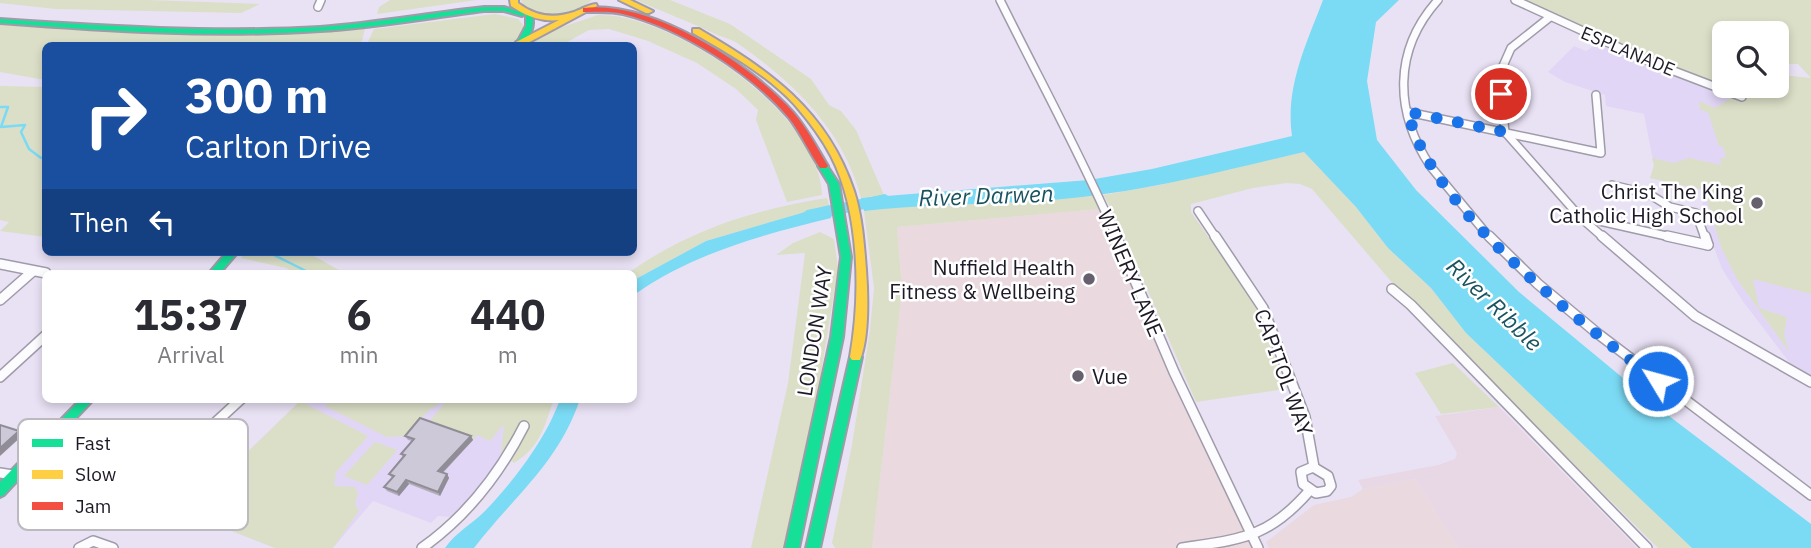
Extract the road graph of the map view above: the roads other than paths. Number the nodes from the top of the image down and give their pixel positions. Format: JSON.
{"nodes":[{"id":1,"x":493,"y":0,"type":"edge"},
{"id":2,"x":514,"y":0,"type":"edge"},
{"id":3,"x":599,"y":0,"type":"edge"},
{"id":4,"x":623,"y":0,"type":"edge"},
{"id":5,"x":1000,"y":0,"type":"edge"},
{"id":6,"x":1438,"y":0,"type":"edge"},
{"id":7,"x":1515,"y":0,"type":"edge"},
{"id":8,"x":580,"y":13,"type":"junction"},
{"id":9,"x":0,"y":14,"type":"edge"},
{"id":10,"x":526,"y":15,"type":"junction"},
{"id":11,"x":1550,"y":17,"type":"junction"},
{"id":12,"x":0,"y":21,"type":"edge"},
{"id":13,"x":521,"y":42,"type":"edge"},
{"id":14,"x":525,"y":42,"type":"edge"},
{"id":15,"x":1712,"y":86,"type":"edge"},
{"id":16,"x":1596,"y":95,"type":"dead end"},
{"id":17,"x":1408,"y":112,"type":"junction"},
{"id":18,"x":1505,"y":132,"type":"junction"},
{"id":19,"x":1612,"y":185,"type":"dead end"},
{"id":20,"x":1198,"y":211,"type":"dead end"},
{"id":21,"x":1580,"y":217,"type":"junction"},
{"id":22,"x":229,"y":256,"type":"edge"},
{"id":23,"x":0,"y":264,"type":"edge"},
{"id":24,"x":217,"y":270,"type":"edge"},
{"id":25,"x":33,"y":271,"type":"junction"},
{"id":26,"x":42,"y":272,"type":"edge"},
{"id":27,"x":1392,"y":289,"type":"dead end"},
{"id":28,"x":0,"y":300,"type":"edge"},
{"id":29,"x":42,"y":339,"type":"edge"},
{"id":30,"x":0,"y":377,"type":"edge"},
{"id":31,"x":1811,"y":382,"type":"edge"},
{"id":32,"x":84,"y":403,"type":"edge"},
{"id":33,"x":237,"y":403,"type":"edge"},
{"id":34,"x":68,"y":419,"type":"edge"},
{"id":35,"x":219,"y":419,"type":"edge"},
{"id":36,"x":524,"y":426,"type":"dead end"},
{"id":37,"x":1314,"y":467,"type":"junction"},
{"id":38,"x":18,"y":470,"type":"edge"},
{"id":39,"x":0,"y":473,"type":"edge"},
{"id":40,"x":13,"y":475,"type":"junction"},
{"id":41,"x":1310,"y":490,"type":"junction"},
{"id":42,"x":0,"y":491,"type":"edge"},
{"id":43,"x":1811,"y":495,"type":"edge"},
{"id":44,"x":1252,"y":535,"type":"junction"},
{"id":45,"x":79,"y":548,"type":"edge"},
{"id":46,"x":113,"y":548,"type":"edge"},
{"id":47,"x":422,"y":548,"type":"edge"},
{"id":48,"x":792,"y":548,"type":"edge"},
{"id":49,"x":813,"y":548,"type":"edge"},
{"id":50,"x":1182,"y":548,"type":"edge"},
{"id":51,"x":1258,"y":548,"type":"edge"},
{"id":52,"x":1647,"y":548,"type":"edge"}],
"edges":[{"from":1,"to":9,"type":"main road"},
{"from":2,"to":10,"type":"main road"},
{"from":3,"to":8,"type":"main road"},
{"from":4,"to":49,"type":"main road","name":"LONDON WAY"},
{"from":5,"to":44,"type":"street","name":"WINERY LANE"},
{"from":6,"to":17,"type":"street"},
{"from":7,"to":11,"type":"street","name":"ESPLANADE"},
{"from":8,"to":10,"type":"main road","name":"LONDON WAY"},
{"from":8,"to":14,"type":"main road"},
{"from":8,"to":48,"type":"main road","name":"LONDON WAY"},
{"from":10,"to":12,"type":"main road"},
{"from":10,"to":13,"type":"main road"},
{"from":11,"to":15,"type":"street","name":"ESPLANADE"},
{"from":11,"to":18,"type":"street"},
{"from":16,"to":18,"type":"street"},
{"from":17,"to":18,"type":"street"},
{"from":17,"to":43,"type":"street"},
{"from":18,"to":21,"type":"street"},
{"from":19,"to":21,"type":"street"},
{"from":20,"to":37,"type":"street","name":"CAPITOL WAY"},
{"from":21,"to":31,"type":"street"},
{"from":22,"to":24,"type":"main road"},
{"from":23,"to":25,"type":"street"},
{"from":25,"to":26,"type":"street"},
{"from":25,"to":28,"type":"street"},
{"from":27,"to":52,"type":"street"},
{"from":29,"to":30,"type":"street"},
{"from":32,"to":34,"type":"main road"},
{"from":33,"to":35,"type":"street"},
{"from":36,"to":47,"type":"street"},
{"from":37,"to":41,"type":"street","name":"CAPITOL WAY"},
{"from":37,"to":41,"type":"street","name":"CAPITOL WAY"},
{"from":38,"to":40,"type":"main road"},
{"from":39,"to":40,"type":"street"},
{"from":40,"to":42,"type":"main road"},
{"from":41,"to":44,"type":"street","name":"CAPITOL WAY"},
{"from":44,"to":50,"type":"street","name":"CAPITOL WAY"},
{"from":44,"to":51,"type":"street","name":"WINERY LANE"},
{"from":45,"to":46,"type":"street"}]}
